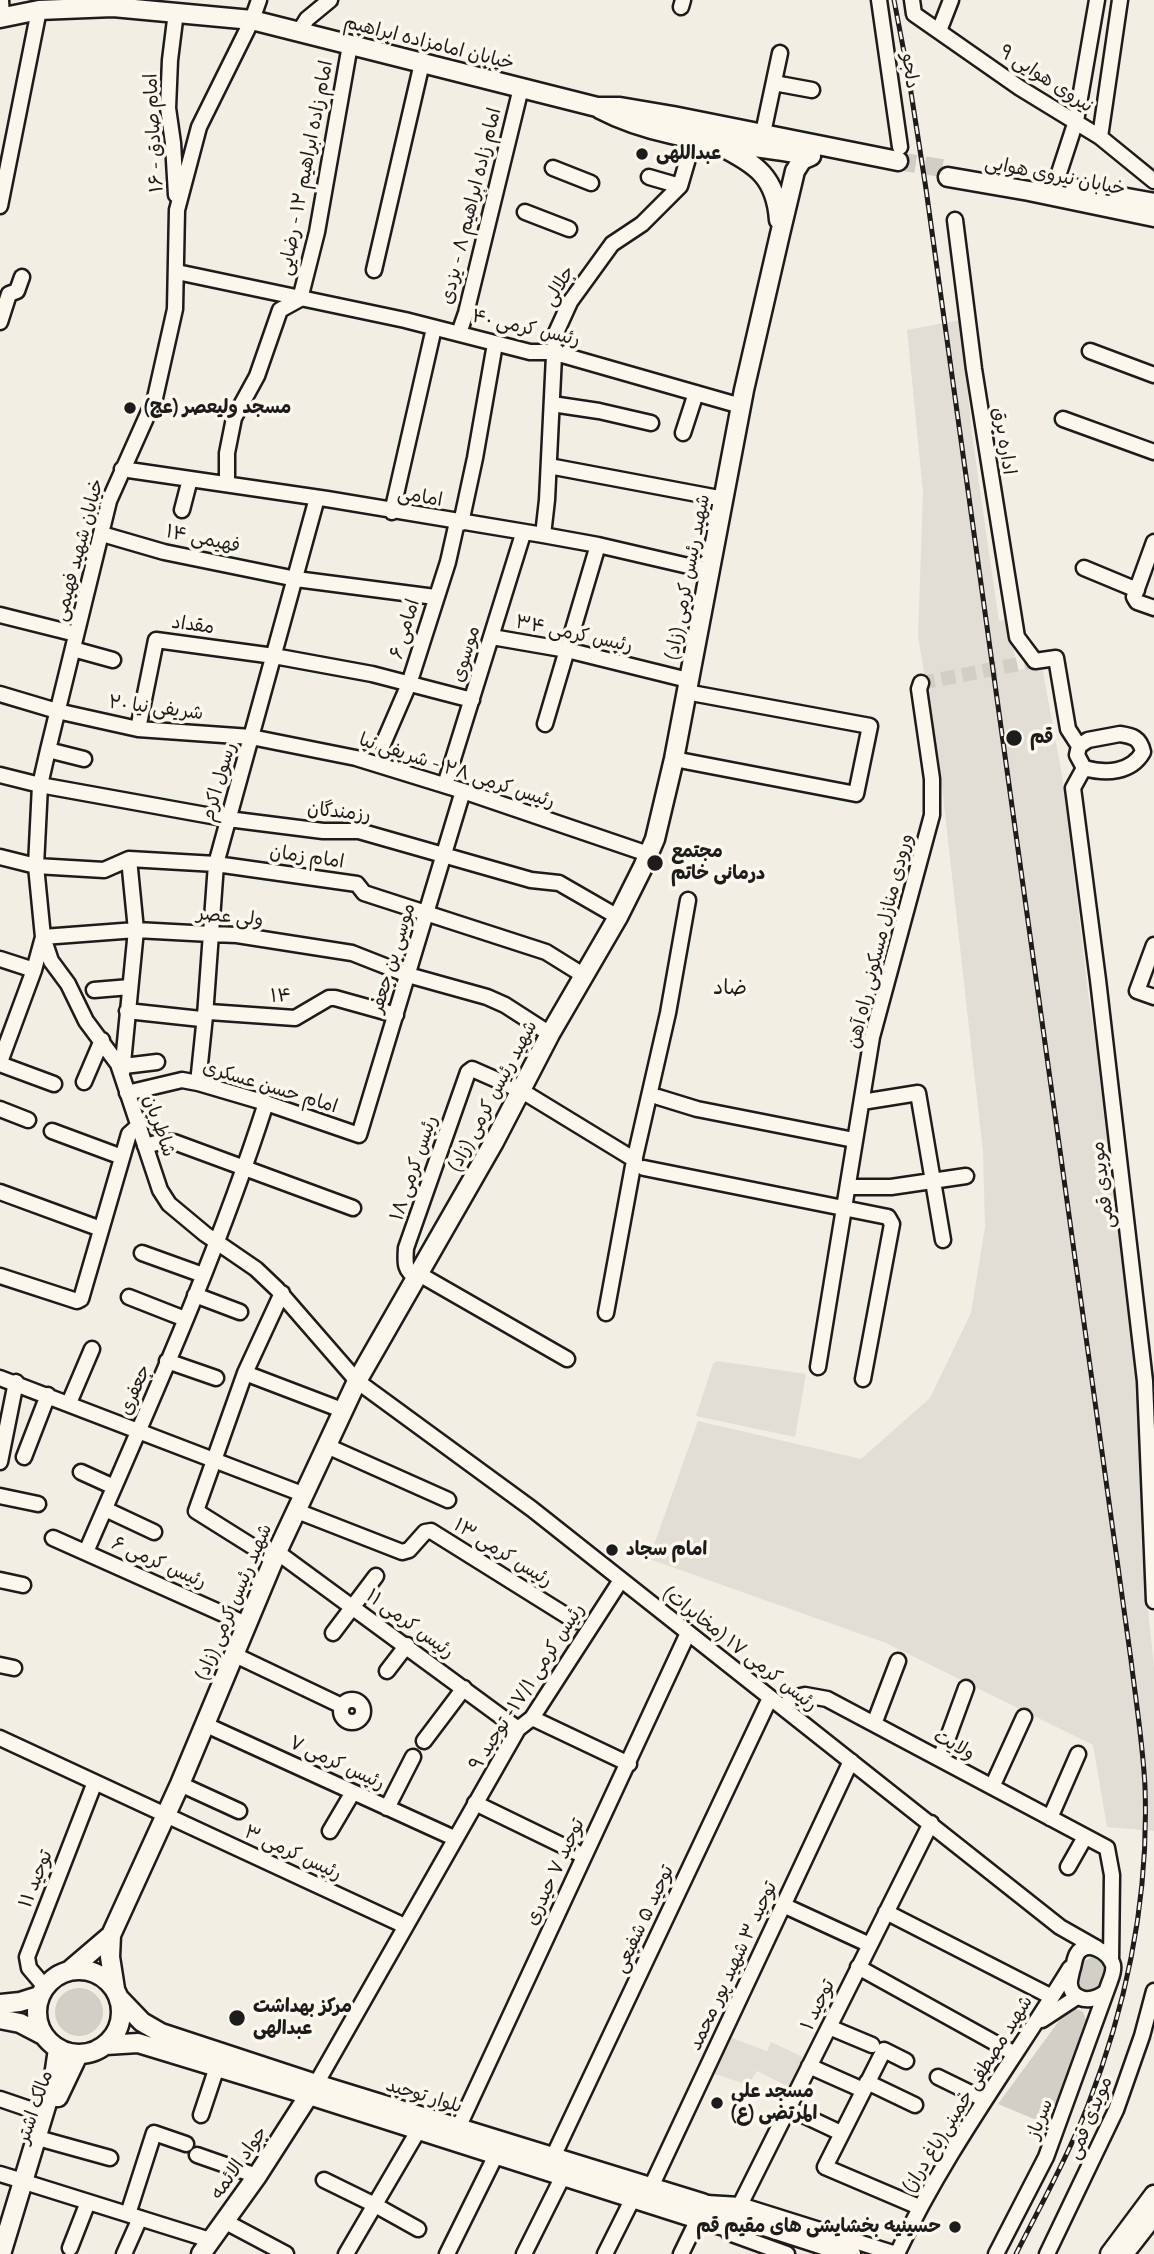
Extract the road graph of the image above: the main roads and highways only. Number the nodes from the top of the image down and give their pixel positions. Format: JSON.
{"nodes":[{"id":1,"x":91,"y":4,"type":"edge"},
{"id":2,"x":1,"y":12,"type":"edge"},
{"id":3,"x":597,"y":107,"type":"junction"},
{"id":4,"x":673,"y":116,"type":"junction"},
{"id":5,"x":693,"y":138,"type":"junction"},
{"id":6,"x":811,"y":156,"type":"junction"},
{"id":7,"x":1154,"y":203,"type":"edge"},
{"id":8,"x":1154,"y":217,"type":"edge"},
{"id":9,"x":780,"y":233,"type":"junction"},
{"id":10,"x":111,"y":1936,"type":"junction"},
{"id":11,"x":70,"y":1970,"type":"junction"},
{"id":12,"x":42,"y":1991,"type":"junction"},
{"id":13,"x":117,"y":1994,"type":"junction"},
{"id":14,"x":0,"y":2004,"type":"edge"},
{"id":15,"x":0,"y":2019,"type":"edge"},
{"id":16,"x":43,"y":2035,"type":"junction"},
{"id":17,"x":106,"y":2045,"type":"junction"},
{"id":18,"x":58,"y":2049,"type":"junction"},
{"id":19,"x":78,"y":2055,"type":"junction"},
{"id":20,"x":313,"y":2090,"type":"junction"},
{"id":21,"x":27,"y":2183,"type":"junction"},
{"id":22,"x":1154,"y":2195,"type":"edge"},
{"id":23,"x":700,"y":2211,"type":"junction"},
{"id":24,"x":731,"y":2215,"type":"junction"},
{"id":25,"x":1154,"y":2215,"type":"edge"},
{"id":26,"x":205,"y":2247,"type":"edge"},
{"id":27,"x":846,"y":2252,"type":"edge"},
{"id":28,"x":1,"y":2254,"type":"edge"},
{"id":29,"x":10,"y":2254,"type":"edge"},
{"id":30,"x":815,"y":2254,"type":"edge"},
{"id":31,"x":1110,"y":2254,"type":"edge"},
{"id":32,"x":1124,"y":2254,"type":"edge"}],
"edges":[{"from":1,"to":2,"type":"main road","name":"خیابان امامزاده ابراهیم"},
{"from":1,"to":3,"type":"main road","name":"خیابان امامزاده ابراهیم"},
{"from":3,"to":4,"type":"main road","name":"خیابان امامزاده ابراهیم"},
{"from":3,"to":5,"type":"main road","name":"خیابان امامزاده ابراهیم"},
{"from":4,"to":5,"type":"main road"},
{"from":4,"to":6,"type":"main road","name":"خیابان امامزاده ابراهیم"},
{"from":5,"to":6,"type":"main road","name":"خیابان امامزاده ابراهیم"},
{"from":5,"to":9,"type":"main road"},
{"from":6,"to":9,"type":"main road","name":"شهید رئیس کرمی (زاد)"},
{"from":7,"to":8,"type":"main road","name":"خیابان نیروی هوایی"},
{"from":9,"to":10,"type":"main road","name":"شهید رئیس کرمی (زاد)"},
{"from":10,"to":11,"type":"main road"},
{"from":10,"to":13,"type":"main road"},
{"from":11,"to":12,"type":"main road"},
{"from":11,"to":13,"type":"main road"},
{"from":12,"to":14,"type":"main road"},
{"from":12,"to":16,"type":"main road"},
{"from":13,"to":17,"type":"main road"},
{"from":13,"to":20,"type":"main road","name":"بلوار توحید"},
{"from":15,"to":16,"type":"main road"},
{"from":16,"to":18,"type":"main road"},
{"from":17,"to":19,"type":"main road"},
{"from":17,"to":20,"type":"main road","name":"بلوار توحید"},
{"from":18,"to":19,"type":"main road"},
{"from":18,"to":21,"type":"main road","name":"مالک اشتر"},
{"from":19,"to":21,"type":"main road","name":"مالک اشتر"},
{"from":20,"to":23,"type":"main road","name":"بلوار توحید"},
{"from":20,"to":23,"type":"main road","name":"بلوار توحید"},
{"from":20,"to":26,"type":"main road","name":"جواد الائمه"},
{"from":21,"to":28,"type":"main road","name":"مالک اشتر"},
{"from":21,"to":29,"type":"main road","name":"مالک اشتر"},
{"from":22,"to":31,"type":"main road"},
{"from":23,"to":24,"type":"main road","name":"بلوار توحید"},
{"from":24,"to":27,"type":"main road"},
{"from":24,"to":30,"type":"main road"},
{"from":25,"to":32,"type":"main road"}]}
